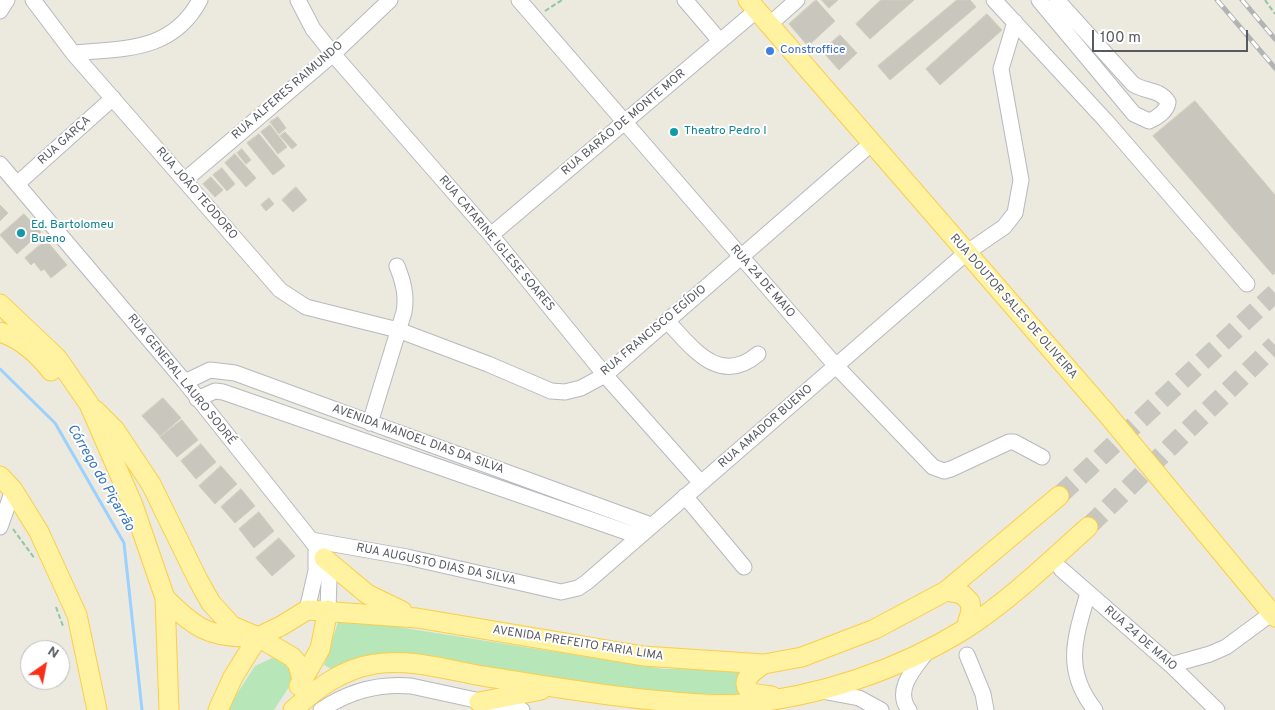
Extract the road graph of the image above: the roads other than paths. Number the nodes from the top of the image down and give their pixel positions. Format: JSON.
{"nodes":[{"id":1,"x":7,"y":0,"type":"edge"},
{"id":2,"x":33,"y":0,"type":"edge"},
{"id":3,"x":200,"y":0,"type":"edge"},
{"id":4,"x":298,"y":0,"type":"edge"},
{"id":5,"x":390,"y":0,"type":"edge"},
{"id":6,"x":519,"y":0,"type":"edge"},
{"id":7,"x":685,"y":0,"type":"edge"},
{"id":8,"x":797,"y":0,"type":"edge"},
{"id":9,"x":994,"y":0,"type":"edge"},
{"id":10,"x":1039,"y":0,"type":"edge"},
{"id":11,"x":1057,"y":0,"type":"edge"},
{"id":12,"x":0,"y":11,"type":"edge"},
{"id":13,"x":758,"y":12,"type":"edge"},
{"id":14,"x":1015,"y":22,"type":"junction"},
{"id":15,"x":720,"y":41,"type":"junction"},
{"id":16,"x":73,"y":53,"type":"junction"},
{"id":17,"x":333,"y":54,"type":"junction"},
{"id":18,"x":113,"y":98,"type":"junction"},
{"id":19,"x":625,"y":122,"type":"junction"},
{"id":20,"x":872,"y":143,"type":"junction"},
{"id":21,"x":0,"y":164,"type":"edge"},
{"id":22,"x":185,"y":180,"type":"junction"},
{"id":23,"x":17,"y":184,"type":"junction"},
{"id":24,"x":491,"y":235,"type":"junction"},
{"id":25,"x":966,"y":253,"type":"junction"},
{"id":26,"x":740,"y":258,"type":"junction"},
{"id":27,"x":397,"y":266,"type":"dead end"},
{"id":28,"x":1247,"y":284,"type":"dead end"},
{"id":29,"x":0,"y":304,"type":"edge"},
{"id":30,"x":667,"y":321,"type":"junction"},
{"id":31,"x":398,"y":330,"type":"junction"},
{"id":32,"x":0,"y":332,"type":"edge"},
{"id":33,"x":758,"y":354,"type":"dead end"},
{"id":34,"x":836,"y":366,"type":"junction"},
{"id":35,"x":605,"y":375,"type":"junction"},
{"id":36,"x":185,"y":382,"type":"junction"},
{"id":37,"x":197,"y":399,"type":"junction"},
{"id":38,"x":88,"y":404,"type":"junction"},
{"id":39,"x":370,"y":423,"type":"junction"},
{"id":40,"x":103,"y":437,"type":"junction"},
{"id":41,"x":1042,"y":457,"type":"dead end"},
{"id":42,"x":5,"y":480,"type":"edge"},
{"id":43,"x":701,"y":483,"type":"junction"},
{"id":44,"x":685,"y":496,"type":"junction"},
{"id":45,"x":1060,"y":496,"type":"tunnel mouth"},
{"id":46,"x":630,"y":518,"type":"junction"},
{"id":47,"x":2,"y":521,"type":"edge"},
{"id":48,"x":651,"y":525,"type":"junction"},
{"id":49,"x":1088,"y":527,"type":"tunnel mouth"},
{"id":50,"x":631,"y":534,"type":"junction"},
{"id":51,"x":317,"y":548,"type":"junction"},
{"id":52,"x":744,"y":567,"type":"dead end"},
{"id":53,"x":1061,"y":569,"type":"dead end"},
{"id":54,"x":946,"y":591,"type":"junction"},
{"id":55,"x":561,"y":592,"type":"joint"},
{"id":56,"x":1088,"y":594,"type":"junction"},
{"id":57,"x":165,"y":598,"type":"junction"},
{"id":58,"x":307,"y":610,"type":"junction"},
{"id":59,"x":328,"y":610,"type":"junction"},
{"id":60,"x":1274,"y":614,"type":"edge"},
{"id":61,"x":417,"y":618,"type":"junction"},
{"id":62,"x":966,"y":628,"type":"junction"},
{"id":63,"x":258,"y":637,"type":"junction"},
{"id":64,"x":928,"y":650,"type":"junction"},
{"id":65,"x":967,"y":655,"type":"dead end"},
{"id":66,"x":764,"y":664,"type":"junction"},
{"id":67,"x":1171,"y":665,"type":"junction"},
{"id":68,"x":302,"y":680,"type":"junction"},
{"id":69,"x":554,"y":687,"type":"junction"},
{"id":70,"x":822,"y":691,"type":"junction"},
{"id":71,"x":782,"y":698,"type":"junction"},
{"id":72,"x":477,"y":706,"type":"edge"},
{"id":73,"x":97,"y":710,"type":"edge"},
{"id":74,"x":169,"y":710,"type":"edge"},
{"id":75,"x":218,"y":710,"type":"edge"},
{"id":76,"x":283,"y":710,"type":"edge"},
{"id":77,"x":293,"y":710,"type":"edge"},
{"id":78,"x":321,"y":710,"type":"edge"},
{"id":79,"x":522,"y":710,"type":"edge"},
{"id":80,"x":881,"y":710,"type":"edge"},
{"id":81,"x":909,"y":710,"type":"edge"},
{"id":82,"x":986,"y":710,"type":"edge"},
{"id":83,"x":1095,"y":710,"type":"edge"},
{"id":84,"x":1217,"y":710,"type":"edge"}],
"edges":[{"from":1,"to":12,"type":"street"},
{"from":2,"to":16,"type":"street","name":"RUA JOÃO TEODORO"},
{"from":3,"to":16,"type":"street"},
{"from":4,"to":17,"type":"street","name":"RUA CATARINE IGLESE SOARES"},
{"from":5,"to":17,"type":"street","name":"RUA ALFERES RAIMUNDO"},
{"from":6,"to":19,"type":"street","name":"RUA 24 DE MAIO"},
{"from":7,"to":15,"type":"street"},
{"from":8,"to":13,"type":"street","name":"RUA BARÃO DE MONTE MOR"},
{"from":9,"to":14,"type":"street"},
{"from":10,"to":11,"type":"street"},
{"from":13,"to":15,"type":"street","name":"RUA BARÃO DE MONTE MOR"},
{"from":13,"to":20,"type":"main road","name":"RUA DOUTOR SALES DE OLIVEIRA"},
{"from":14,"to":25,"type":"street","name":"RUA AMADOR BUENO"},
{"from":14,"to":28,"type":"street"},
{"from":15,"to":19,"type":"street","name":"RUA BARÃO DE MONTE MOR"},
{"from":16,"to":18,"type":"street","name":"RUA JOÃO TEODORO"},
{"from":17,"to":22,"type":"street","name":"RUA ALFERES RAIMUNDO"},
{"from":17,"to":24,"type":"street","name":"RUA CATARINE IGLESE SOARES"},
{"from":18,"to":22,"type":"street","name":"RUA JOÃO TEODORO"},
{"from":18,"to":23,"type":"street","name":"RUA GARÇA"},
{"from":19,"to":24,"type":"street","name":"RUA BARÃO DE MONTE MOR"},
{"from":19,"to":26,"type":"street","name":"RUA 24 DE MAIO"},
{"from":20,"to":25,"type":"main road","name":"RUA DOUTOR SALES DE OLIVEIRA"},
{"from":20,"to":26,"type":"street","name":"RUA FRANCISCO EGÍDIO"},
{"from":21,"to":23,"type":"street","name":"RUA GENERAL LAURO SODRÉ"},
{"from":22,"to":31,"type":"street","name":"RUA JOÃO TEODORO"},
{"from":23,"to":36,"type":"street","name":"RUA GENERAL LAURO SODRÉ"},
{"from":24,"to":35,"type":"street","name":"RUA CATARINE IGLESE SOARES"},
{"from":25,"to":34,"type":"street","name":"RUA AMADOR BUENO"},
{"from":25,"to":60,"type":"main road","name":"RUA DOUTOR SALES DE OLIVEIRA"},
{"from":26,"to":30,"type":"street","name":"RUA FRANCISCO EGÍDIO"},
{"from":26,"to":34,"type":"street","name":"RUA 24 DE MAIO"},
{"from":27,"to":31,"type":"street"},
{"from":29,"to":38,"type":"main road"},
{"from":30,"to":33,"type":"street"},
{"from":30,"to":35,"type":"street","name":"RUA FRANCISCO EGÍDIO"},
{"from":31,"to":35,"type":"street","name":"RUA FRANCISCO EGÍDIO"},
{"from":31,"to":39,"type":"street"},
{"from":32,"to":40,"type":"main road"},
{"from":34,"to":41,"type":"street","name":"RUA 24 DE MAIO"},
{"from":34,"to":43,"type":"street","name":"RUA AMADOR BUENO"},
{"from":35,"to":43,"type":"street","name":"RUA CATARINE IGLESE SOARES"},
{"from":36,"to":37,"type":"street","name":"RUA GENERAL LAURO SODRÉ"},
{"from":36,"to":39,"type":"street","name":"AVENIDA MANOEL DIAS DA SILVA"},
{"from":37,"to":50,"type":"street","name":"AVENIDA MANOEL DIAS DA SILVA"},
{"from":37,"to":51,"type":"street","name":"RUA GENERAL LAURO SODRÉ"},
{"from":38,"to":40,"type":"main road"},
{"from":38,"to":63,"type":"main road"},
{"from":39,"to":46,"type":"street","name":"AVENIDA MANOEL DIAS DA SILVA"},
{"from":40,"to":57,"type":"main road"},
{"from":42,"to":47,"type":"street"},
{"from":42,"to":73,"type":"main road"},
{"from":43,"to":44,"type":"street","name":"RUA AMADOR BUENO"},
{"from":44,"to":48,"type":"street","name":"RUA AMADOR BUENO"},
{"from":44,"to":52,"type":"street"},
{"from":45,"to":54,"type":"main road","name":"AVENIDA PREFEITO FARIA LIMA"},
{"from":46,"to":48,"type":"street","name":"AVENIDA MANOEL DIAS DA SILVA"},
{"from":46,"to":50,"type":"street"},
{"from":48,"to":50,"type":"street","name":"RUA AMADOR BUENO"},
{"from":49,"to":62,"type":"main road"},
{"from":50,"to":55,"type":"street","name":"RUA AMADOR BUENO"},
{"from":51,"to":55,"type":"street","name":"RUA AUGUSTO DIAS DA SILVA"},
{"from":51,"to":58,"type":"street"},
{"from":51,"to":59,"type":"street","name":"RUA GENERAL LAURO SODRÉ"},
{"from":51,"to":61,"type":"main road"},
{"from":53,"to":56,"type":"street","name":"RUA 24 DE MAIO"},
{"from":54,"to":62,"type":"main road"},
{"from":54,"to":66,"type":"main road","name":"AVENIDA PREFEITO FARIA LIMA"},
{"from":56,"to":67,"type":"street","name":"RUA 24 DE MAIO"},
{"from":56,"to":83,"type":"street"},
{"from":57,"to":63,"type":"main road"},
{"from":57,"to":74,"type":"main road"},
{"from":58,"to":59,"type":"main road","name":"AVENIDA PREFEITO FARIA LIMA"},
{"from":58,"to":63,"type":"main road"},
{"from":59,"to":61,"type":"main road","name":"AVENIDA PREFEITO FARIA LIMA"},
{"from":59,"to":68,"type":"main road"},
{"from":60,"to":67,"type":"street"},
{"from":61,"to":66,"type":"main road","name":"AVENIDA PREFEITO FARIA LIMA"},
{"from":62,"to":64,"type":"main road"},
{"from":63,"to":68,"type":"main road"},
{"from":63,"to":75,"type":"main road"},
{"from":64,"to":70,"type":"main road"},
{"from":64,"to":81,"type":"street"},
{"from":65,"to":82,"type":"street"},
{"from":66,"to":71,"type":"main road"},
{"from":67,"to":84,"type":"street","name":"RUA 24 DE MAIO"},
{"from":68,"to":76,"type":"main road"},
{"from":69,"to":71,"type":"main road"},
{"from":69,"to":72,"type":"main road"},
{"from":69,"to":77,"type":"main road"},
{"from":70,"to":71,"type":"main road"},
{"from":70,"to":80,"type":"street"},
{"from":72,"to":78,"type":"street"},
{"from":72,"to":79,"type":"street"}]}
